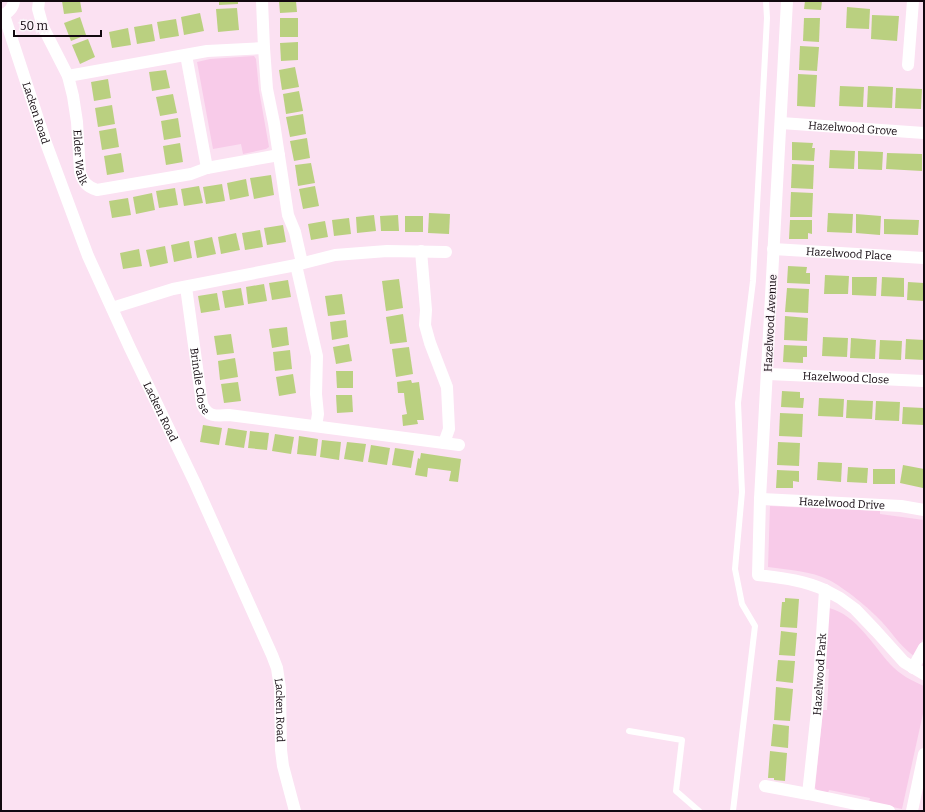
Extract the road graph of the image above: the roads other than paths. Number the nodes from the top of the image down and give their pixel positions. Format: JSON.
{"nodes":[{"id":1,"x":14,"y":1,"type":"edge"},
{"id":2,"x":39,"y":1,"type":"edge"},
{"id":3,"x":262,"y":1,"type":"edge"},
{"id":4,"x":766,"y":1,"type":"edge"},
{"id":5,"x":787,"y":1,"type":"edge"},
{"id":6,"x":913,"y":1,"type":"edge"},
{"id":7,"x":924,"y":5,"type":"edge"},
{"id":8,"x":3,"y":15,"type":"edge"},
{"id":9,"x":264,"y":48,"type":"junction"},
{"id":10,"x":186,"y":55,"type":"junction"},
{"id":11,"x":908,"y":65,"type":"dead end"},
{"id":12,"x":68,"y":76,"type":"junction"},
{"id":13,"x":781,"y":123,"type":"junction"},
{"id":14,"x":924,"y":133,"type":"edge"},
{"id":15,"x":278,"y":155,"type":"junction"},
{"id":16,"x":207,"y":168,"type":"junction"},
{"id":17,"x":773,"y":249,"type":"junction"},
{"id":18,"x":421,"y":251,"type":"junction"},
{"id":19,"x":446,"y":252,"type":"dead end"},
{"id":20,"x":924,"y":258,"type":"edge"},
{"id":21,"x":299,"y":264,"type":"junction"},
{"id":22,"x":186,"y":286,"type":"junction"},
{"id":23,"x":112,"y":308,"type":"junction"},
{"id":24,"x":768,"y":374,"type":"junction"},
{"id":25,"x":924,"y":381,"type":"edge"},
{"id":26,"x":316,"y":426,"type":"junction"},
{"id":27,"x":444,"y":443,"type":"junction"},
{"id":28,"x":459,"y":445,"type":"dead end"},
{"id":29,"x":760,"y":499,"type":"junction"},
{"id":30,"x":924,"y":510,"type":"edge"},
{"id":31,"x":825,"y":590,"type":"junction"},
{"id":32,"x":924,"y":648,"type":"edge"},
{"id":33,"x":913,"y":668,"type":"junction"},
{"id":34,"x":924,"y":674,"type":"edge"},
{"id":35,"x":629,"y":731,"type":"dead end"},
{"id":36,"x":924,"y":754,"type":"edge"},
{"id":37,"x":765,"y":786,"type":"dead end"},
{"id":38,"x":808,"y":794,"type":"junction"},
{"id":39,"x":295,"y":811,"type":"edge"},
{"id":40,"x":699,"y":811,"type":"edge"},
{"id":41,"x":733,"y":811,"type":"edge"},
{"id":42,"x":889,"y":811,"type":"edge"},
{"id":43,"x":912,"y":811,"type":"edge"}],
"edges":[{"from":1,"to":8,"type":"street","name":"Lacken Road"},
{"from":2,"to":12,"type":"street","name":"Elder Walk"},
{"from":3,"to":9,"type":"street"},
{"from":4,"to":41,"type":"lane"},
{"from":5,"to":13,"type":"street","name":"Hazelwood Avenue"},
{"from":6,"to":7,"type":"street"},
{"from":6,"to":11,"type":"street"},
{"from":8,"to":23,"type":"street","name":"Lacken Road"},
{"from":9,"to":10,"type":"street"},
{"from":9,"to":15,"type":"street"},
{"from":10,"to":12,"type":"street"},
{"from":10,"to":16,"type":"street"},
{"from":12,"to":16,"type":"street","name":"Elder Walk"},
{"from":13,"to":14,"type":"street","name":"Hazelwood Grove"},
{"from":13,"to":17,"type":"street","name":"Hazelwood Avenue"},
{"from":15,"to":16,"type":"street","name":"Elder Walk"},
{"from":15,"to":21,"type":"street"},
{"from":17,"to":20,"type":"street","name":"Hazelwood Place"},
{"from":17,"to":24,"type":"street","name":"Hazelwood Avenue"},
{"from":18,"to":19,"type":"street"},
{"from":18,"to":21,"type":"street"},
{"from":18,"to":27,"type":"street"},
{"from":21,"to":22,"type":"street"},
{"from":21,"to":26,"type":"street"},
{"from":22,"to":23,"type":"street"},
{"from":22,"to":26,"type":"street","name":"Brindle Close"},
{"from":23,"to":39,"type":"street","name":"Lacken Road"},
{"from":24,"to":25,"type":"street","name":"Hazelwood Close"},
{"from":24,"to":29,"type":"street","name":"Hazelwood Avenue"},
{"from":26,"to":27,"type":"street","name":"Brindle Close"},
{"from":27,"to":28,"type":"street","name":"Brindle Close"},
{"from":29,"to":30,"type":"street","name":"Hazelwood Drive"},
{"from":29,"to":31,"type":"street","name":"Hazelwood Avenue"},
{"from":31,"to":33,"type":"street"},
{"from":31,"to":38,"type":"street","name":"Hazelwood Park"},
{"from":32,"to":33,"type":"street"},
{"from":33,"to":34,"type":"street"},
{"from":35,"to":40,"type":"lane"},
{"from":36,"to":43,"type":"street"},
{"from":37,"to":38,"type":"street"},
{"from":38,"to":42,"type":"street"}]}
